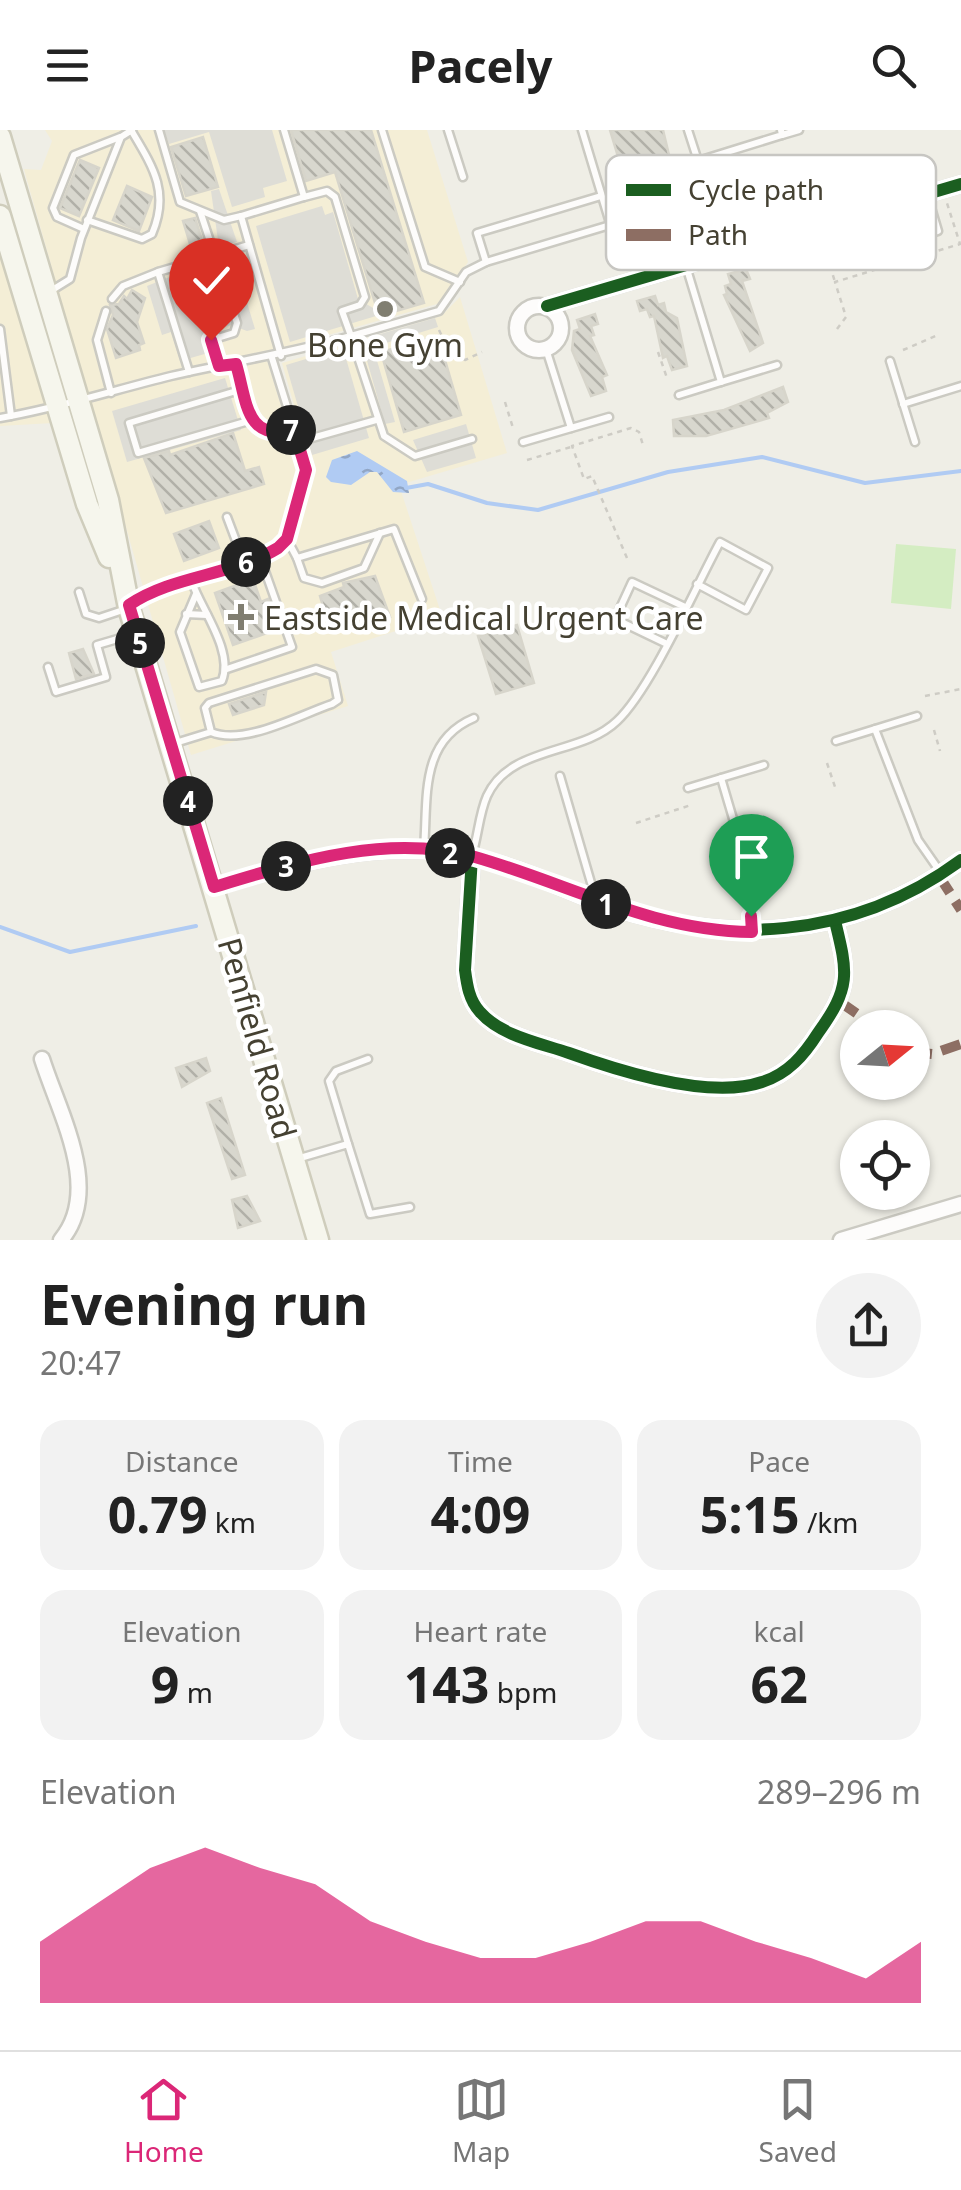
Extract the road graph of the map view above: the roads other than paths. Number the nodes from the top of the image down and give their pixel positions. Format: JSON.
{"nodes":[{"id":1,"x":131,"y":130,"type":"edge"},
{"id":2,"x":159,"y":130,"type":"edge"},
{"id":3,"x":284,"y":130,"type":"edge"},
{"id":4,"x":382,"y":130,"type":"edge"},
{"id":5,"x":448,"y":130,"type":"edge"},
{"id":6,"x":582,"y":130,"type":"edge"},
{"id":7,"x":688,"y":130,"type":"edge"},
{"id":8,"x":799,"y":130,"type":"edge"},
{"id":9,"x":782,"y":132,"type":"edge"},
{"id":10,"x":121,"y":136,"type":"junction"},
{"id":11,"x":0,"y":138,"type":"edge"},
{"id":12,"x":696,"y":155,"type":"edge"},
{"id":13,"x":715,"y":155,"type":"edge"},
{"id":14,"x":463,"y":177,"type":"dead end"},
{"id":15,"x":961,"y":184,"type":"edge"},
{"id":16,"x":936,"y":191,"type":"edge"},
{"id":17,"x":304,"y":196,"type":"junction"},
{"id":18,"x":601,"y":196,"type":"junction"},
{"id":19,"x":200,"y":211,"type":"junction"},
{"id":20,"x":606,"y":213,"type":"edge"},
{"id":21,"x":0,"y":216,"type":"edge"},
{"id":22,"x":241,"y":216,"type":"junction"},
{"id":23,"x":86,"y":225,"type":"junction"},
{"id":24,"x":606,"y":227,"type":"edge"},
{"id":25,"x":249,"y":245,"type":"junction"},
{"id":26,"x":217,"y":255,"type":"junction"},
{"id":27,"x":7,"y":262,"type":"edge"},
{"id":28,"x":486,"y":262,"type":"junction"},
{"id":29,"x":669,"y":270,"type":"edge"},
{"id":30,"x":688,"y":270,"type":"edge"},
{"id":31,"x":158,"y":272,"type":"junction"},
{"id":32,"x":460,"y":282,"type":"junction"},
{"id":33,"x":47,"y":293,"type":"junction"},
{"id":34,"x":112,"y":299,"type":"dead end"},
{"id":35,"x":548,"y":306,"type":"junction"},
{"id":36,"x":106,"y":311,"type":"dead end"},
{"id":37,"x":0,"y":329,"type":"edge"},
{"id":38,"x":351,"y":336,"type":"junction"},
{"id":39,"x":546,"y":349,"type":"junction"},
{"id":40,"x":281,"y":356,"type":"junction"},
{"id":41,"x":272,"y":358,"type":"junction"},
{"id":42,"x":890,"y":360,"type":"dead end"},
{"id":43,"x":236,"y":364,"type":"junction"},
{"id":44,"x":778,"y":364,"type":"dead end"},
{"id":45,"x":219,"y":366,"type":"junction"},
{"id":46,"x":189,"y":372,"type":"junction"},
{"id":47,"x":4,"y":377,"type":"edge"},
{"id":48,"x":722,"y":382,"type":"junction"},
{"id":49,"x":961,"y":386,"type":"edge"},
{"id":50,"x":243,"y":389,"type":"junction"},
{"id":51,"x":111,"y":393,"type":"junction"},
{"id":52,"x":679,"y":395,"type":"dead end"},
{"id":53,"x":79,"y":402,"type":"junction"},
{"id":54,"x":903,"y":404,"type":"junction"},
{"id":55,"x":56,"y":409,"type":"junction"},
{"id":56,"x":11,"y":416,"type":"junction"},
{"id":57,"x":609,"y":417,"type":"dead end"},
{"id":58,"x":0,"y":418,"type":"edge"},
{"id":59,"x":252,"y":420,"type":"junction"},
{"id":60,"x":376,"y":420,"type":"junction"},
{"id":61,"x":570,"y":428,"type":"junction"},
{"id":62,"x":294,"y":430,"type":"junction"},
{"id":63,"x":472,"y":438,"type":"dead end"},
{"id":64,"x":298,"y":442,"type":"junction"},
{"id":65,"x":523,"y":442,"type":"dead end"},
{"id":66,"x":915,"y":442,"type":"dead end"},
{"id":67,"x":226,"y":517,"type":"dead end"},
{"id":68,"x":380,"y":532,"type":"junction"},
{"id":69,"x":287,"y":539,"type":"junction"},
{"id":70,"x":260,"y":557,"type":"junction"},
{"id":71,"x":297,"y":558,"type":"junction"},
{"id":72,"x":244,"y":562,"type":"junction"},
{"id":73,"x":192,"y":582,"type":"junction"},
{"id":74,"x":697,"y":584,"type":"junction"},
{"id":75,"x":79,"y":592,"type":"dead end"},
{"id":76,"x":196,"y":594,"type":"junction"},
{"id":77,"x":422,"y":599,"type":"dead end"},
{"id":78,"x":129,"y":607,"type":"junction"},
{"id":79,"x":685,"y":607,"type":"junction"},
{"id":80,"x":186,"y":614,"type":"junction"},
{"id":81,"x":207,"y":614,"type":"junction"},
{"id":82,"x":137,"y":633,"type":"junction"},
{"id":83,"x":665,"y":643,"type":"junction"},
{"id":84,"x":48,"y":667,"type":"dead end"},
{"id":85,"x":227,"y":669,"type":"junction"},
{"id":86,"x":917,"y":716,"type":"dead end"},
{"id":87,"x":474,"y":718,"type":"dead end"},
{"id":88,"x":875,"y":728,"type":"junction"},
{"id":89,"x":211,"y":732,"type":"junction"},
{"id":90,"x":836,"y":741,"type":"dead end"},
{"id":91,"x":171,"y":744,"type":"junction"},
{"id":92,"x":764,"y":765,"type":"dead end"},
{"id":93,"x":560,"y":776,"type":"dead end"},
{"id":94,"x":721,"y":778,"type":"junction"},
{"id":95,"x":688,"y":788,"type":"dead end"},
{"id":96,"x":424,"y":850,"type":"junction"},
{"id":97,"x":472,"y":856,"type":"junction"},
{"id":98,"x":961,"y":860,"type":"edge"},
{"id":99,"x":942,"y":874,"type":"junction"},
{"id":100,"x":214,"y":887,"type":"junction"},
{"id":101,"x":597,"y":901,"type":"junction"},
{"id":102,"x":835,"y":921,"type":"junction"},
{"id":103,"x":752,"y":932,"type":"junction"},
{"id":104,"x":368,"y":1059,"type":"dead end"},
{"id":105,"x":42,"y":1060,"type":"dead end"},
{"id":106,"x":348,"y":1144,"type":"junction"},
{"id":107,"x":294,"y":1160,"type":"junction"},
{"id":108,"x":961,"y":1204,"type":"edge"},
{"id":109,"x":410,"y":1207,"type":"dead end"},
{"id":110,"x":61,"y":1240,"type":"edge"},
{"id":111,"x":318,"y":1240,"type":"edge"},
{"id":112,"x":840,"y":1240,"type":"edge"}],
"edges":[{"from":1,"to":10,"type":"lane"},
{"from":1,"to":23,"type":"lane"},
{"from":2,"to":19,"type":"lane"},
{"from":3,"to":17,"type":"lane"},
{"from":4,"to":32,"type":"lane"},
{"from":5,"to":14,"type":"lane"},
{"from":6,"to":18,"type":"lane"},
{"from":7,"to":12,"type":"lane"},
{"from":8,"to":9,"type":"lane"},
{"from":9,"to":13,"type":"lane"},
{"from":10,"to":23,"type":"lane"},
{"from":10,"to":23,"type":"lane"},
{"from":11,"to":33,"type":"main road","name":"Penfield Road"},
{"from":15,"to":16,"type":"street"},
{"from":17,"to":22,"type":"lane"},
{"from":17,"to":38,"type":"lane"},
{"from":18,"to":20,"type":"lane"},
{"from":18,"to":28,"type":"lane"},
{"from":19,"to":22,"type":"lane"},
{"from":19,"to":26,"type":"lane"},
{"from":21,"to":27,"type":"main road","name":"Penfield Road"},
{"from":22,"to":25,"type":"lane"},
{"from":23,"to":33,"type":"lane"},
{"from":24,"to":28,"type":"lane"},
{"from":25,"to":26,"type":"lane"},
{"from":25,"to":40,"type":"lane"},
{"from":26,"to":31,"type":"lane"},
{"from":26,"to":45,"type":"lane"},
{"from":27,"to":55,"type":"main road","name":"Penfield Road"},
{"from":28,"to":32,"type":"lane"},
{"from":29,"to":35,"type":"street"},
{"from":30,"to":48,"type":"lane"},
{"from":31,"to":34,"type":"lane"},
{"from":31,"to":46,"type":"lane"},
{"from":32,"to":38,"type":"lane"},
{"from":33,"to":53,"type":"main road","name":"Penfield Road"},
{"from":35,"to":39,"type":"street"},
{"from":35,"to":39,"type":"street"},
{"from":36,"to":51,"type":"lane"},
{"from":37,"to":47,"type":"lane"},
{"from":38,"to":40,"type":"lane"},
{"from":38,"to":60,"type":"lane"},
{"from":39,"to":61,"type":"lane"},
{"from":40,"to":41,"type":"lane"},
{"from":41,"to":43,"type":"lane"},
{"from":41,"to":62,"type":"lane"},
{"from":42,"to":54,"type":"lane"},
{"from":43,"to":45,"type":"lane"},
{"from":43,"to":50,"type":"lane"},
{"from":44,"to":48,"type":"lane"},
{"from":45,"to":46,"type":"lane"},
{"from":46,"to":51,"type":"lane"},
{"from":47,"to":56,"type":"lane"},
{"from":48,"to":52,"type":"lane"},
{"from":49,"to":54,"type":"lane"},
{"from":50,"to":59,"type":"lane"},
{"from":50,"to":59,"type":"lane"},
{"from":51,"to":53,"type":"lane"},
{"from":53,"to":55,"type":"lane"},
{"from":53,"to":78,"type":"main road","name":"Penfield Road"},
{"from":54,"to":66,"type":"lane"},
{"from":55,"to":56,"type":"lane"},
{"from":55,"to":78,"type":"main road","name":"Penfield Road"},
{"from":56,"to":58,"type":"lane"},
{"from":57,"to":61,"type":"lane"},
{"from":59,"to":62,"type":"lane"},
{"from":60,"to":63,"type":"lane"},
{"from":60,"to":64,"type":"lane"},
{"from":61,"to":65,"type":"lane"},
{"from":62,"to":64,"type":"lane"},
{"from":64,"to":69,"type":"lane"},
{"from":67,"to":72,"type":"lane"},
{"from":68,"to":71,"type":"lane"},
{"from":68,"to":71,"type":"lane"},
{"from":68,"to":77,"type":"lane"},
{"from":69,"to":70,"type":"lane"},
{"from":69,"to":71,"type":"lane"},
{"from":70,"to":72,"type":"lane"},
{"from":70,"to":85,"type":"lane"},
{"from":72,"to":73,"type":"lane"},
{"from":73,"to":76,"type":"lane"},
{"from":73,"to":78,"type":"lane"},
{"from":74,"to":74,"type":"lane"},
{"from":74,"to":79,"type":"lane"},
{"from":75,"to":78,"type":"lane"},
{"from":76,"to":80,"type":"lane"},
{"from":76,"to":81,"type":"lane"},
{"from":78,"to":82,"type":"main road","name":"Penfield Road"},
{"from":79,"to":83,"type":"lane"},
{"from":79,"to":83,"type":"lane"},
{"from":80,"to":81,"type":"lane"},
{"from":80,"to":85,"type":"lane"},
{"from":81,"to":85,"type":"lane"},
{"from":82,"to":84,"type":"lane"},
{"from":82,"to":91,"type":"main road","name":"Penfield Road"},
{"from":83,"to":97,"type":"lane"},
{"from":86,"to":88,"type":"lane"},
{"from":87,"to":96,"type":"lane"},
{"from":88,"to":90,"type":"lane"},
{"from":88,"to":99,"type":"lane"},
{"from":89,"to":89,"type":"lane"},
{"from":89,"to":91,"type":"lane"},
{"from":91,"to":100,"type":"main road","name":"Penfield Road"},
{"from":92,"to":94,"type":"lane"},
{"from":93,"to":101,"type":"lane"},
{"from":94,"to":95,"type":"lane"},
{"from":94,"to":103,"type":"lane"},
{"from":96,"to":97,"type":"street"},
{"from":96,"to":100,"type":"street"},
{"from":97,"to":101,"type":"street"},
{"from":97,"to":102,"type":"street"},
{"from":98,"to":99,"type":"street"},
{"from":99,"to":102,"type":"street"},
{"from":100,"to":107,"type":"main road","name":"Penfield Road"},
{"from":101,"to":103,"type":"street"},
{"from":102,"to":103,"type":"street"},
{"from":104,"to":106,"type":"lane"},
{"from":105,"to":110,"type":"street"},
{"from":106,"to":107,"type":"lane"},
{"from":106,"to":109,"type":"lane"},
{"from":107,"to":111,"type":"main road","name":"Penfield Road"},
{"from":108,"to":112,"type":"street"}]}
